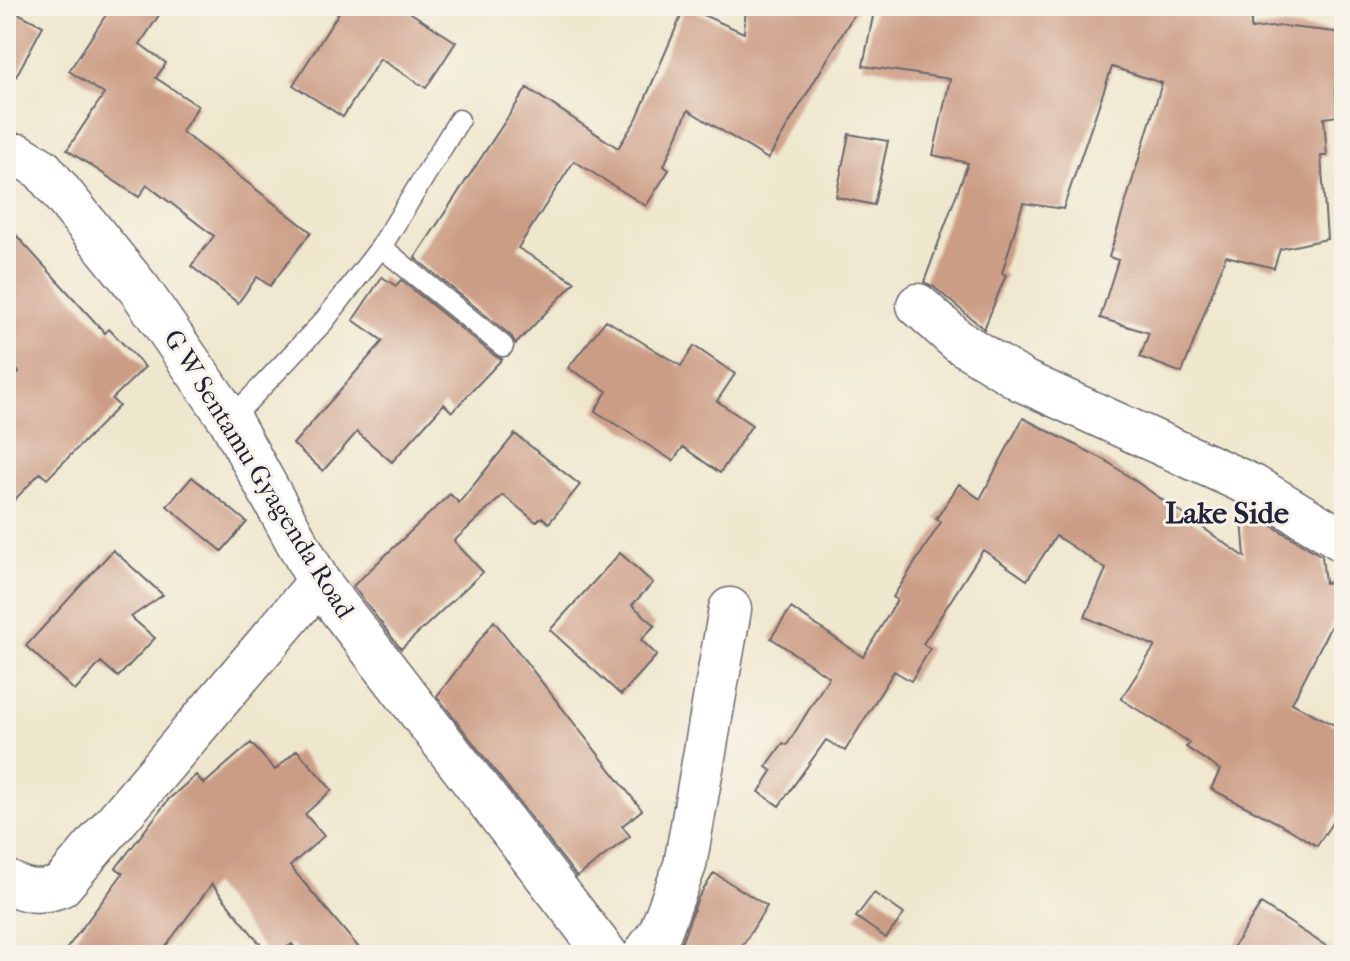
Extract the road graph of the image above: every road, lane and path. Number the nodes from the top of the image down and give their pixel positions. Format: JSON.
{"nodes":[{"id":1,"x":459,"y":120,"type":"dead end"},
{"id":2,"x":12,"y":157,"type":"edge"},
{"id":3,"x":381,"y":247,"type":"junction"},
{"id":4,"x":918,"y":305,"type":"dead end"},
{"id":5,"x":503,"y":346,"type":"dead end"},
{"id":6,"x":230,"y":420,"type":"junction"},
{"id":7,"x":1344,"y":541,"type":"edge"},
{"id":8,"x":319,"y":582,"type":"junction"},
{"id":9,"x":730,"y":609,"type":"dead end"},
{"id":10,"x":6,"y":881,"type":"edge"},
{"id":11,"x":607,"y":955,"type":"edge"},
{"id":12,"x":644,"y":955,"type":"edge"}],
"edges":[{"from":1,"to":3,"type":"lane"},
{"from":2,"to":6,"type":"street","name":"G W Sentamu Gyagenda Road"},
{"from":3,"to":5,"type":"lane"},
{"from":3,"to":6,"type":"lane"},
{"from":4,"to":7,"type":"street"},
{"from":6,"to":8,"type":"street","name":"G W Sentamu Gyagenda Road"},
{"from":8,"to":10,"type":"street"},
{"from":8,"to":11,"type":"street","name":"G W Sentamu Gyagenda Road"},
{"from":9,"to":12,"type":"street"}]}
